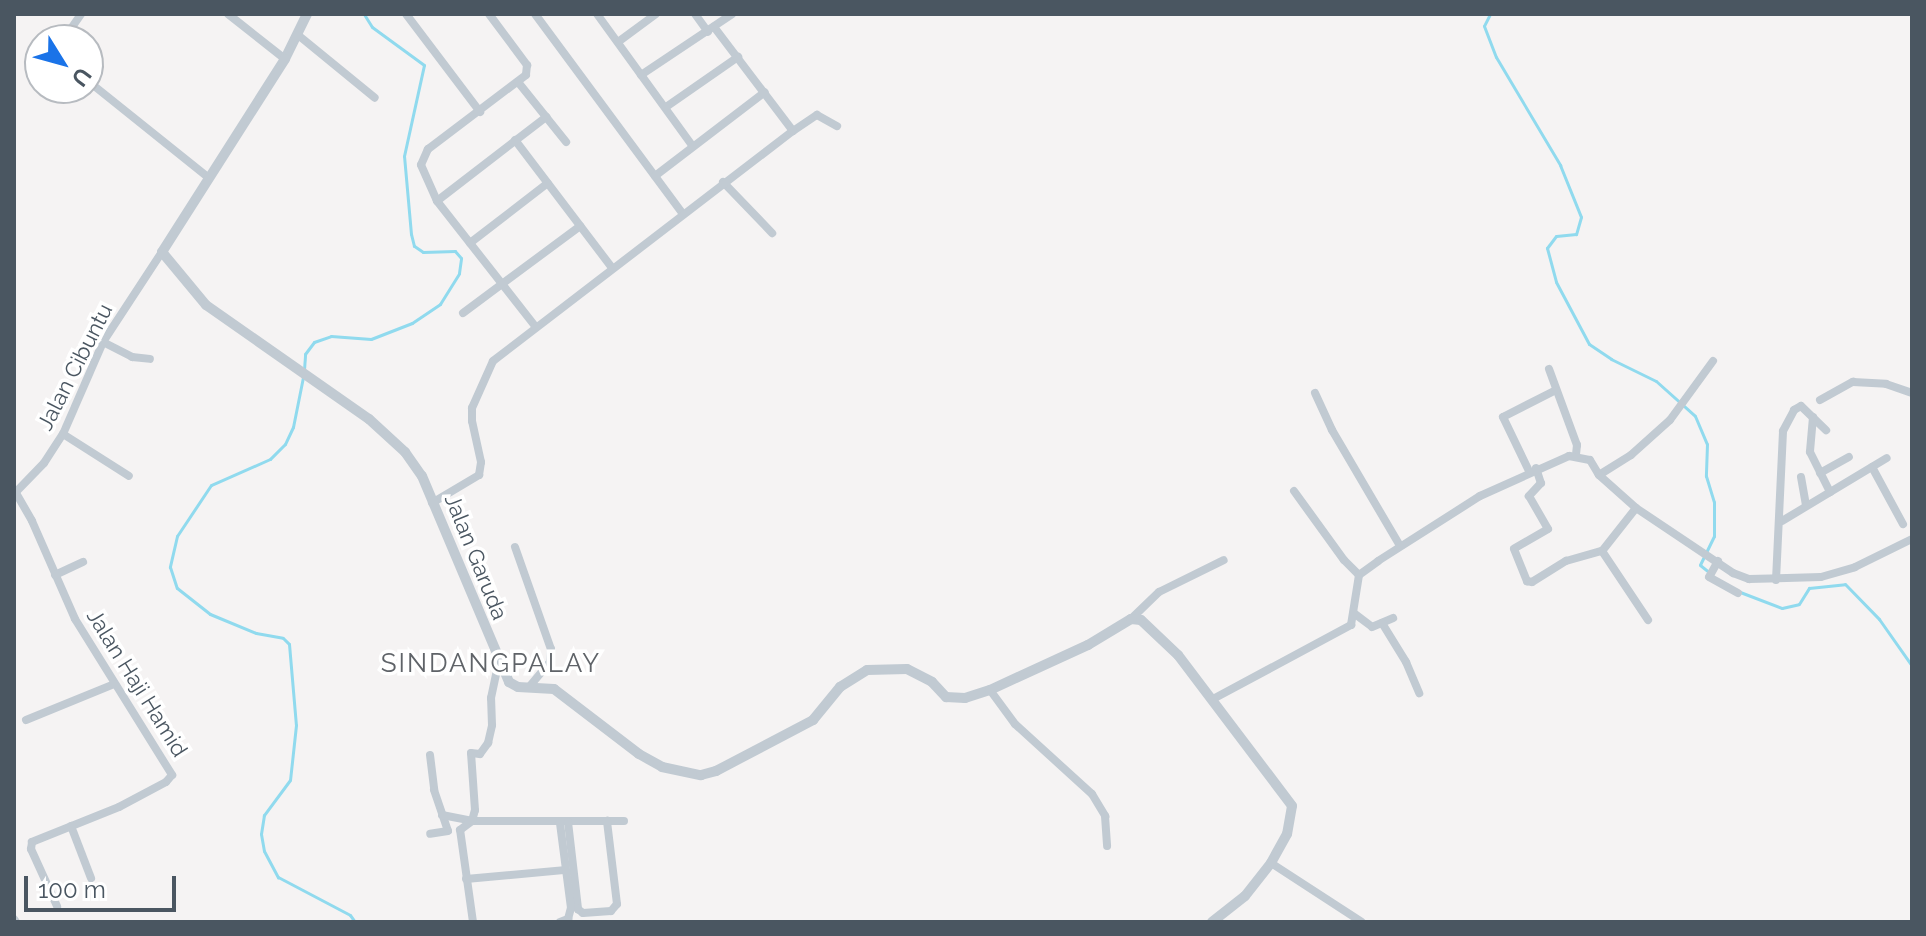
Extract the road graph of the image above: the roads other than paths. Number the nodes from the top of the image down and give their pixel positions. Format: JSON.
{"nodes":[{"id":1,"x":228,"y":14,"type":"edge"},
{"id":2,"x":307,"y":14,"type":"edge"},
{"id":3,"x":406,"y":14,"type":"edge"},
{"id":4,"x":489,"y":14,"type":"edge"},
{"id":5,"x":535,"y":14,"type":"edge"},
{"id":6,"x":597,"y":14,"type":"edge"},
{"id":7,"x":656,"y":14,"type":"edge"},
{"id":8,"x":695,"y":14,"type":"edge"},
{"id":9,"x":732,"y":14,"type":"edge"},
{"id":10,"x":711,"y":29,"type":"junction"},
{"id":11,"x":298,"y":35,"type":"junction"},
{"id":12,"x":618,"y":42,"type":"junction"},
{"id":13,"x":738,"y":57,"type":"junction"},
{"id":14,"x":285,"y":59,"type":"junction"},
{"id":15,"x":641,"y":75,"type":"junction"},
{"id":16,"x":518,"y":82,"type":"junction"},
{"id":17,"x":765,"y":92,"type":"junction"},
{"id":18,"x":104,"y":94,"type":"edge"},
{"id":19,"x":375,"y":98,"type":"dead end"},
{"id":20,"x":666,"y":107,"type":"junction"},
{"id":21,"x":480,"y":112,"type":"junction"},
{"id":22,"x":546,"y":117,"type":"junction"},
{"id":23,"x":837,"y":126,"type":"dead end"},
{"id":24,"x":793,"y":131,"type":"junction"},
{"id":25,"x":515,"y":140,"type":"junction"},
{"id":26,"x":566,"y":142,"type":"dead end"},
{"id":27,"x":692,"y":145,"type":"junction"},
{"id":28,"x":655,"y":176,"type":"junction"},
{"id":29,"x":208,"y":177,"type":"junction"},
{"id":30,"x":723,"y":182,"type":"junction"},
{"id":31,"x":548,"y":183,"type":"junction"},
{"id":32,"x":437,"y":201,"type":"junction"},
{"id":33,"x":682,"y":213,"type":"junction"},
{"id":34,"x":580,"y":226,"type":"junction"},
{"id":35,"x":772,"y":233,"type":"dead end"},
{"id":36,"x":470,"y":243,"type":"junction"},
{"id":37,"x":162,"y":252,"type":"junction"},
{"id":38,"x":612,"y":268,"type":"junction"},
{"id":39,"x":502,"y":284,"type":"junction"},
{"id":40,"x":463,"y":313,"type":"dead end"},
{"id":41,"x":535,"y":326,"type":"junction"},
{"id":42,"x":103,"y":342,"type":"junction"},
{"id":43,"x":150,"y":359,"type":"dead end"},
{"id":44,"x":1713,"y":361,"type":"dead end"},
{"id":45,"x":1549,"y":369,"type":"dead end"},
{"id":46,"x":1556,"y":390,"type":"junction"},
{"id":47,"x":1315,"y":393,"type":"dead end"},
{"id":48,"x":1912,"y":393,"type":"edge"},
{"id":49,"x":1820,"y":400,"type":"dead end"},
{"id":50,"x":1813,"y":417,"type":"junction"},
{"id":51,"x":1826,"y":430,"type":"dead end"},
{"id":52,"x":63,"y":434,"type":"junction"},
{"id":53,"x":1576,"y":455,"type":"junction"},
{"id":54,"x":1849,"y":457,"type":"dead end"},
{"id":55,"x":1887,"y":458,"type":"dead end"},
{"id":56,"x":1872,"y":467,"type":"junction"},
{"id":57,"x":1532,"y":470,"type":"junction"},
{"id":58,"x":1820,"y":473,"type":"junction"},
{"id":59,"x":1599,"y":475,"type":"junction"},
{"id":60,"x":129,"y":476,"type":"dead end"},
{"id":61,"x":1801,"y":477,"type":"dead end"},
{"id":62,"x":1294,"y":491,"type":"dead end"},
{"id":63,"x":1830,"y":492,"type":"junction"},
{"id":64,"x":15,"y":493,"type":"edge"},
{"id":65,"x":432,"y":503,"type":"junction"},
{"id":66,"x":1806,"y":506,"type":"junction"},
{"id":67,"x":1636,"y":508,"type":"junction"},
{"id":68,"x":1782,"y":521,"type":"junction"},
{"id":69,"x":1903,"y":524,"type":"dead end"},
{"id":70,"x":1912,"y":539,"type":"edge"},
{"id":71,"x":1400,"y":546,"type":"junction"},
{"id":72,"x":515,"y":547,"type":"dead end"},
{"id":73,"x":1602,"y":551,"type":"junction"},
{"id":74,"x":1224,"y":560,"type":"dead end"},
{"id":75,"x":83,"y":562,"type":"dead end"},
{"id":76,"x":1717,"y":563,"type":"junction"},
{"id":77,"x":55,"y":575,"type":"junction"},
{"id":78,"x":1359,"y":575,"type":"junction"},
{"id":79,"x":1776,"y":580,"type":"junction"},
{"id":80,"x":1738,"y":593,"type":"dead end"},
{"id":81,"x":1355,"y":614,"type":"junction"},
{"id":82,"x":1393,"y":618,"type":"dead end"},
{"id":83,"x":1131,"y":619,"type":"junction"},
{"id":84,"x":1648,"y":620,"type":"dead end"},
{"id":85,"x":1382,"y":623,"type":"junction"},
{"id":86,"x":498,"y":664,"type":"junction"},
{"id":87,"x":114,"y":684,"type":"junction"},
{"id":88,"x":530,"y":686,"type":"junction"},
{"id":89,"x":990,"y":690,"type":"junction"},
{"id":90,"x":1419,"y":693,"type":"dead end"},
{"id":91,"x":1213,"y":699,"type":"junction"},
{"id":92,"x":26,"y":720,"type":"dead end"},
{"id":93,"x":430,"y":755,"type":"dead end"},
{"id":94,"x":442,"y":815,"type":"junction"},
{"id":95,"x":472,"y":821,"type":"junction"},
{"id":96,"x":607,"y":821,"type":"junction"},
{"id":97,"x":624,"y":821,"type":"dead end"},
{"id":98,"x":564,"y":823,"type":"junction"},
{"id":99,"x":71,"y":826,"type":"junction"},
{"id":100,"x":430,"y":834,"type":"dead end"},
{"id":101,"x":1107,"y":846,"type":"dead end"},
{"id":102,"x":1271,"y":863,"type":"junction"},
{"id":103,"x":564,"y":870,"type":"junction"},
{"id":104,"x":91,"y":878,"type":"dead end"},
{"id":105,"x":466,"y":879,"type":"junction"},
{"id":106,"x":57,"y":906,"type":"dead end"},
{"id":107,"x":473,"y":922,"type":"edge"},
{"id":108,"x":560,"y":922,"type":"edge"},
{"id":109,"x":1212,"y":922,"type":"edge"},
{"id":110,"x":1362,"y":922,"type":"edge"}],
"edges":[{"from":1,"to":14,"type":"street"},
{"from":2,"to":11,"type":"street"},
{"from":3,"to":21,"type":"street"},
{"from":4,"to":16,"type":"street"},
{"from":5,"to":28,"type":"street"},
{"from":6,"to":12,"type":"street"},
{"from":7,"to":12,"type":"street"},
{"from":8,"to":10,"type":"street"},
{"from":9,"to":10,"type":"street"},
{"from":10,"to":13,"type":"street"},
{"from":10,"to":15,"type":"street"},
{"from":11,"to":14,"type":"street"},
{"from":11,"to":19,"type":"street"},
{"from":12,"to":15,"type":"street"},
{"from":13,"to":17,"type":"street"},
{"from":13,"to":20,"type":"street"},
{"from":14,"to":29,"type":"street"},
{"from":15,"to":20,"type":"street"},
{"from":16,"to":21,"type":"street"},
{"from":16,"to":22,"type":"street"},
{"from":17,"to":24,"type":"street"},
{"from":17,"to":27,"type":"street"},
{"from":18,"to":29,"type":"street"},
{"from":20,"to":27,"type":"street"},
{"from":21,"to":32,"type":"street"},
{"from":22,"to":25,"type":"street"},
{"from":22,"to":26,"type":"street"},
{"from":23,"to":24,"type":"street"},
{"from":24,"to":30,"type":"street"},
{"from":25,"to":31,"type":"street"},
{"from":25,"to":32,"type":"street"},
{"from":27,"to":28,"type":"street"},
{"from":28,"to":33,"type":"street"},
{"from":29,"to":37,"type":"street"},
{"from":30,"to":33,"type":"street"},
{"from":30,"to":35,"type":"street"},
{"from":31,"to":34,"type":"street"},
{"from":31,"to":36,"type":"street"},
{"from":32,"to":36,"type":"street"},
{"from":33,"to":38,"type":"street"},
{"from":34,"to":38,"type":"street"},
{"from":34,"to":39,"type":"street"},
{"from":36,"to":39,"type":"street"},
{"from":37,"to":42,"type":"street","name":"Jalan Cibuntu"},
{"from":37,"to":65,"type":"street","name":"Jalan Garuda"},
{"from":38,"to":41,"type":"street"},
{"from":39,"to":40,"type":"street"},
{"from":39,"to":41,"type":"street"},
{"from":41,"to":65,"type":"street"},
{"from":42,"to":43,"type":"street"},
{"from":42,"to":52,"type":"street","name":"Jalan Cibuntu"},
{"from":44,"to":59,"type":"street"},
{"from":45,"to":46,"type":"street"},
{"from":46,"to":53,"type":"street"},
{"from":46,"to":57,"type":"street"},
{"from":47,"to":71,"type":"street"},
{"from":48,"to":49,"type":"street"},
{"from":50,"to":51,"type":"street"},
{"from":50,"to":58,"type":"street"},
{"from":50,"to":68,"type":"street"},
{"from":52,"to":60,"type":"street"},
{"from":52,"to":64,"type":"street","name":"Jalan Cibuntu"},
{"from":53,"to":57,"type":"street"},
{"from":53,"to":59,"type":"street"},
{"from":54,"to":58,"type":"street"},
{"from":55,"to":56,"type":"street"},
{"from":56,"to":63,"type":"street"},
{"from":56,"to":69,"type":"street"},
{"from":57,"to":71,"type":"street"},
{"from":57,"to":73,"type":"street"},
{"from":58,"to":63,"type":"street"},
{"from":59,"to":67,"type":"street"},
{"from":61,"to":66,"type":"street"},
{"from":62,"to":78,"type":"street"},
{"from":63,"to":66,"type":"street"},
{"from":64,"to":77,"type":"street","name":"Jalan Haji Hamid"},
{"from":65,"to":86,"type":"street","name":"Jalan Garuda"},
{"from":66,"to":68,"type":"street"},
{"from":67,"to":73,"type":"street"},
{"from":67,"to":76,"type":"street"},
{"from":68,"to":79,"type":"street"},
{"from":70,"to":79,"type":"street"},
{"from":71,"to":78,"type":"street"},
{"from":72,"to":88,"type":"street"},
{"from":73,"to":84,"type":"street"},
{"from":74,"to":83,"type":"street"},
{"from":75,"to":77,"type":"street"},
{"from":76,"to":79,"type":"street"},
{"from":76,"to":80,"type":"street"},
{"from":77,"to":87,"type":"street","name":"Jalan Haji Hamid"},
{"from":78,"to":81,"type":"street"},
{"from":81,"to":85,"type":"street"},
{"from":81,"to":91,"type":"street"},
{"from":82,"to":85,"type":"street"},
{"from":83,"to":89,"type":"street"},
{"from":83,"to":91,"type":"street"},
{"from":85,"to":90,"type":"street"},
{"from":86,"to":88,"type":"street"},
{"from":86,"to":95,"type":"street"},
{"from":87,"to":92,"type":"street"},
{"from":87,"to":99,"type":"street","name":"Jalan Haji Hamid"},
{"from":88,"to":89,"type":"street"},
{"from":89,"to":101,"type":"street"},
{"from":91,"to":102,"type":"street"},
{"from":93,"to":94,"type":"street"},
{"from":94,"to":95,"type":"street"},
{"from":94,"to":100,"type":"street"},
{"from":95,"to":98,"type":"street"},
{"from":95,"to":105,"type":"street"},
{"from":96,"to":97,"type":"street"},
{"from":96,"to":98,"type":"street"},
{"from":96,"to":98,"type":"street"},
{"from":98,"to":103,"type":"street"},
{"from":99,"to":104,"type":"street"},
{"from":99,"to":106,"type":"street","name":"Jalan Haji Hamid"},
{"from":102,"to":109,"type":"street"},
{"from":102,"to":110,"type":"street"},
{"from":103,"to":105,"type":"street"},
{"from":103,"to":108,"type":"street"},
{"from":105,"to":107,"type":"street"}]}
